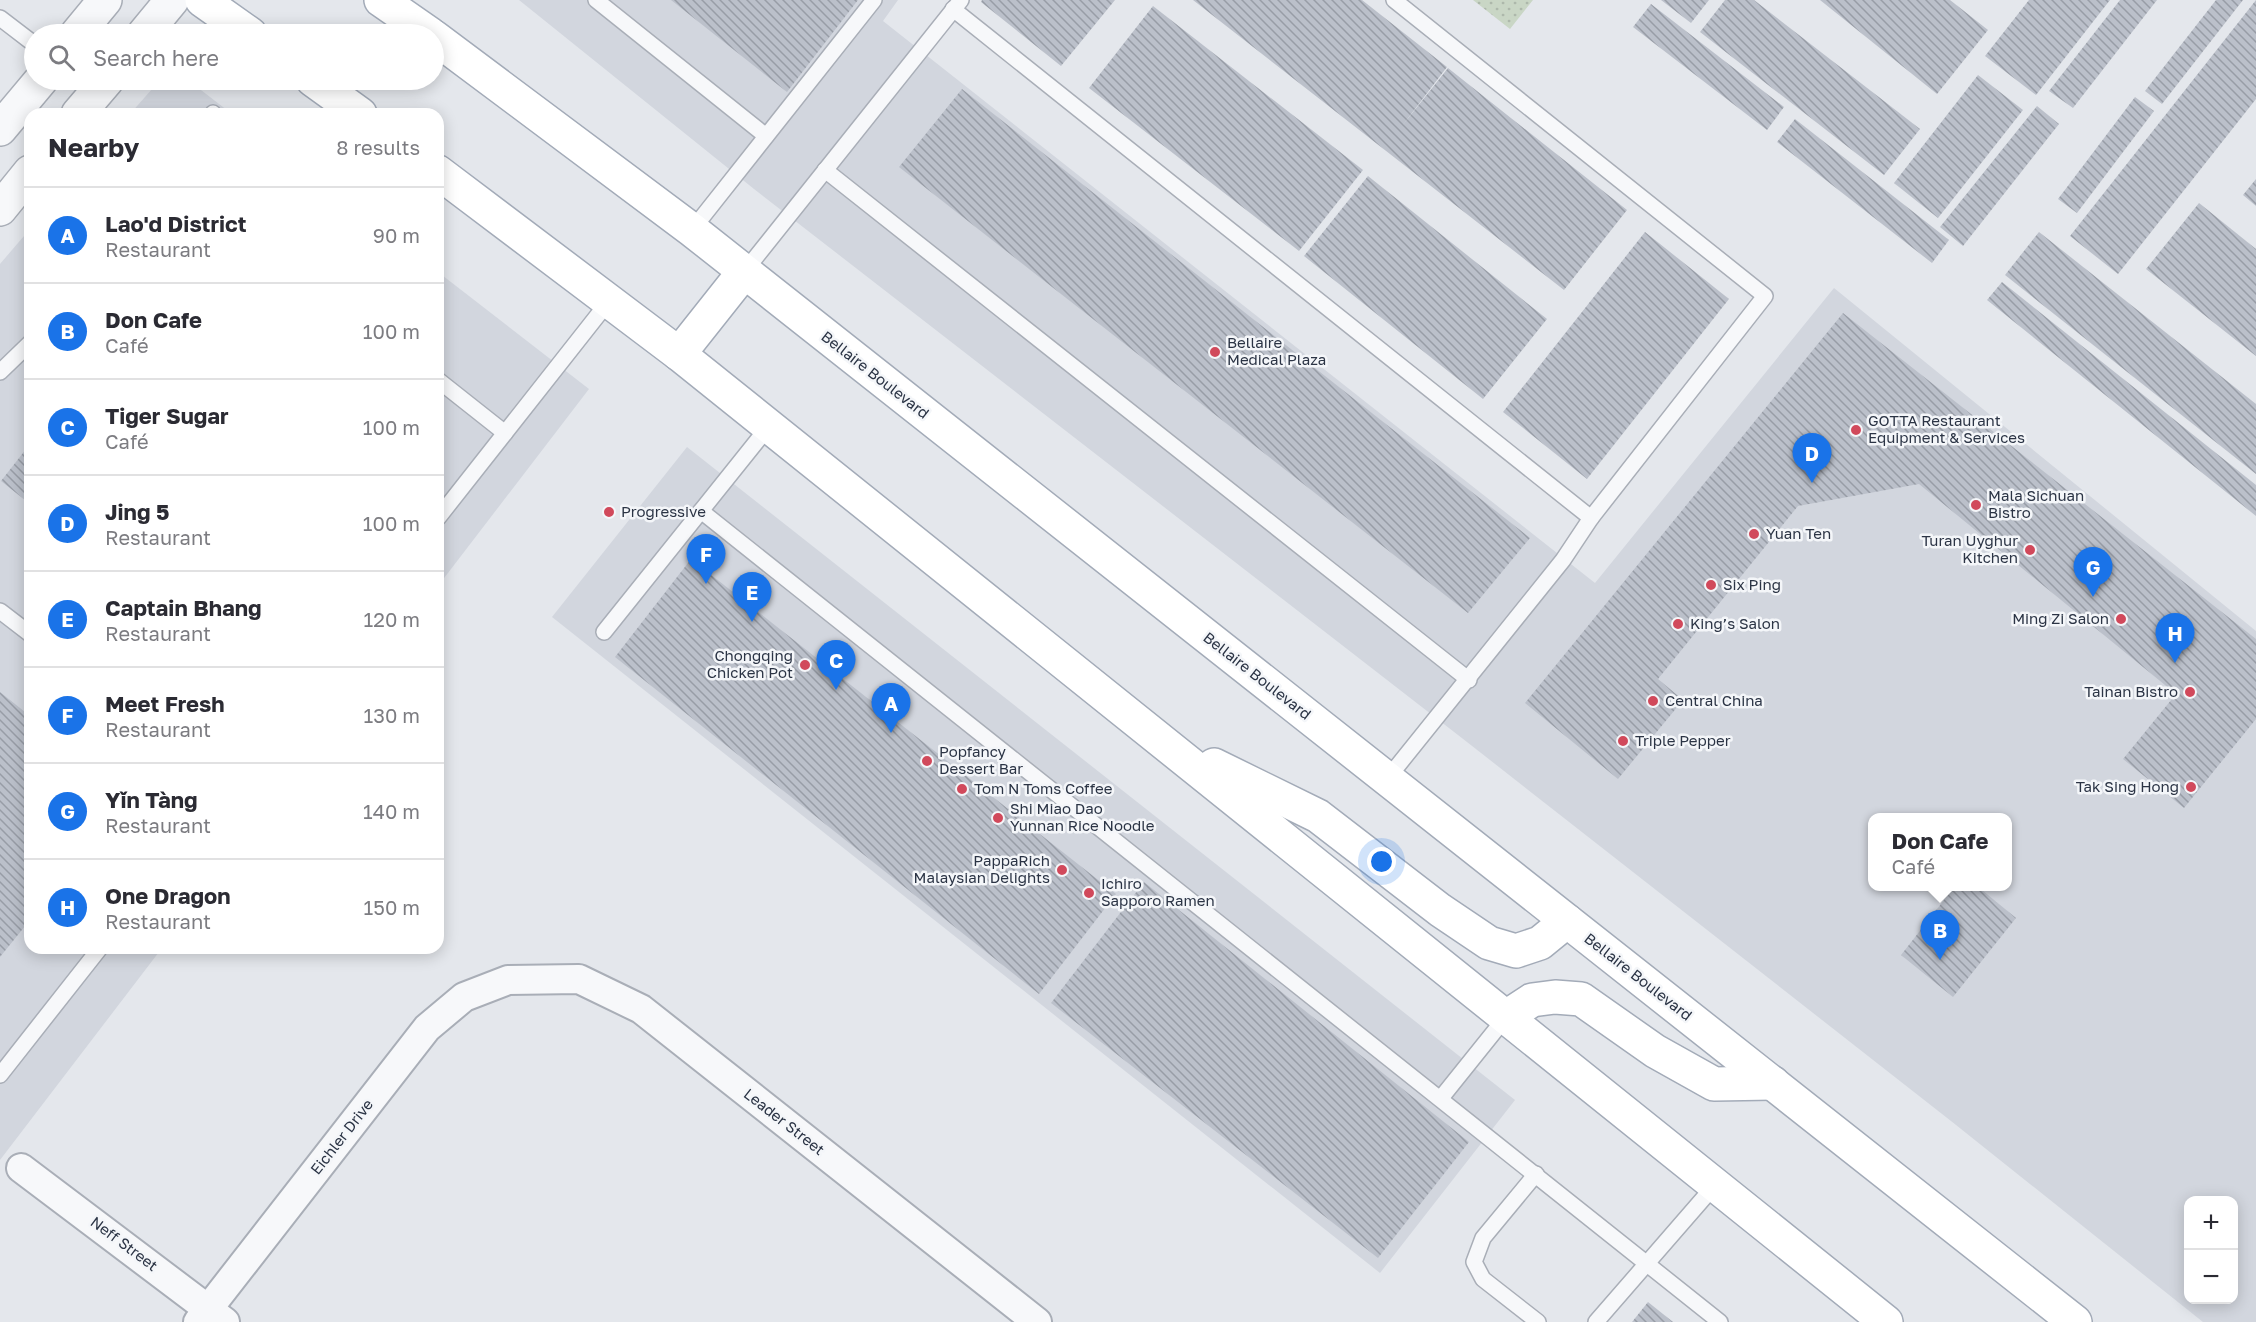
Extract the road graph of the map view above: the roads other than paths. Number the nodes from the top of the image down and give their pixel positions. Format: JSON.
{"nodes":[{"id":1,"x":105,"y":0,"type":"edge"},
{"id":2,"x":172,"y":0,"type":"edge"},
{"id":3,"x":202,"y":0,"type":"edge"},
{"id":4,"x":381,"y":0,"type":"edge"},
{"id":5,"x":596,"y":0,"type":"edge"},
{"id":6,"x":874,"y":0,"type":"edge"},
{"id":7,"x":1394,"y":0,"type":"edge"},
{"id":8,"x":957,"y":5,"type":"edge"},
{"id":9,"x":0,"y":18,"type":"edge"},
{"id":10,"x":85,"y":24,"type":"edge"},
{"id":11,"x":152,"y":24,"type":"edge"},
{"id":12,"x":236,"y":24,"type":"edge"},
{"id":13,"x":416,"y":24,"type":"edge"},
{"id":14,"x":24,"y":36,"type":"edge"},
{"id":15,"x":444,"y":44,"type":"edge"},
{"id":16,"x":33,"y":90,"type":"edge"},
{"id":17,"x":98,"y":90,"type":"edge"},
{"id":18,"x":83,"y":108,"type":"edge"},
{"id":19,"x":0,"y":129,"type":"edge"},
{"id":20,"x":766,"y":136,"type":"junction"},
{"id":21,"x":825,"y":170,"type":"junction"},
{"id":22,"x":444,"y":177,"type":"edge"},
{"id":23,"x":24,"y":179,"type":"edge"},
{"id":24,"x":0,"y":209,"type":"edge"},
{"id":25,"x":692,"y":230,"type":"junction"},
{"id":26,"x":744,"y":272,"type":"junction"},
{"id":27,"x":609,"y":301,"type":"junction"},
{"id":28,"x":24,"y":349,"type":"edge"},
{"id":29,"x":679,"y":354,"type":"junction"},
{"id":30,"x":0,"y":372,"type":"edge"},
{"id":31,"x":444,"y":385,"type":"edge"},
{"id":32,"x":769,"y":426,"type":"junction"},
{"id":33,"x":505,"y":433,"type":"junction"},
{"id":34,"x":444,"y":510,"type":"edge"},
{"id":35,"x":701,"y":511,"type":"junction"},
{"id":36,"x":1591,"y":518,"type":"junction"},
{"id":37,"x":0,"y":611,"type":"edge"},
{"id":38,"x":24,"y":629,"type":"edge"},
{"id":39,"x":604,"y":632,"type":"dead end"},
{"id":40,"x":1469,"y":680,"type":"junction"},
{"id":41,"x":1158,"y":738,"type":"junction"},
{"id":42,"x":1387,"y":779,"type":"junction"},
{"id":43,"x":1567,"y":921,"type":"junction"},
{"id":44,"x":95,"y":954,"type":"edge"},
{"id":45,"x":508,"y":980,"type":"joint"},
{"id":46,"x":1506,"y":1017,"type":"junction"},
{"id":47,"x":0,"y":1074,"type":"edge"},
{"id":48,"x":1773,"y":1083,"type":"junction"},
{"id":49,"x":1441,"y":1098,"type":"junction"},
{"id":50,"x":21,"y":1168,"type":"dead end"},
{"id":51,"x":1536,"y":1174,"type":"junction"},
{"id":52,"x":1715,"y":1185,"type":"junction"},
{"id":53,"x":1648,"y":1264,"type":"junction"},
{"id":54,"x":211,"y":1317,"type":"edge"},
{"id":55,"x":1036,"y":1322,"type":"edge"},
{"id":56,"x":1538,"y":1322,"type":"edge"},
{"id":57,"x":1596,"y":1322,"type":"edge"},
{"id":58,"x":1720,"y":1322,"type":"edge"},
{"id":59,"x":1886,"y":1322,"type":"edge"},
{"id":60,"x":2074,"y":1322,"type":"edge"}],
"edges":[{"from":1,"to":10,"type":"street"},
{"from":2,"to":11,"type":"street"},
{"from":3,"to":12,"type":"main road"},
{"from":4,"to":13,"type":"main road"},
{"from":5,"to":20,"type":"lane"},
{"from":6,"to":20,"type":"lane"},
{"from":7,"to":36,"type":"lane"},
{"from":8,"to":21,"type":"lane"},
{"from":8,"to":36,"type":"lane"},
{"from":9,"to":14,"type":"lane"},
{"from":15,"to":25,"type":"main road","name":"Bellaire Boulevard"},
{"from":16,"to":19,"type":"street"},
{"from":17,"to":18,"type":"street"},
{"from":20,"to":25,"type":"lane"},
{"from":21,"to":26,"type":"lane"},
{"from":21,"to":40,"type":"lane"},
{"from":22,"to":27,"type":"main road"},
{"from":23,"to":24,"type":"street"},
{"from":25,"to":26,"type":"main road","name":"Bellaire Boulevard"},
{"from":26,"to":29,"type":"main road"},
{"from":26,"to":42,"type":"main road","name":"Bellaire Boulevard"},
{"from":27,"to":29,"type":"main road"},
{"from":27,"to":33,"type":"lane"},
{"from":28,"to":30,"type":"lane"},
{"from":29,"to":32,"type":"main road"},
{"from":31,"to":33,"type":"lane"},
{"from":32,"to":35,"type":"lane"},
{"from":32,"to":41,"type":"main road"},
{"from":33,"to":34,"type":"lane"},
{"from":35,"to":39,"type":"lane"},
{"from":35,"to":49,"type":"lane"},
{"from":36,"to":40,"type":"lane"},
{"from":37,"to":38,"type":"lane"},
{"from":40,"to":42,"type":"lane"},
{"from":41,"to":43,"type":"main road"},
{"from":41,"to":46,"type":"main road"},
{"from":42,"to":43,"type":"main road","name":"Bellaire Boulevard"},
{"from":43,"to":48,"type":"main road","name":"Bellaire Boulevard"},
{"from":44,"to":47,"type":"lane"},
{"from":45,"to":54,"type":"street","name":"Eichler Drive"},
{"from":45,"to":55,"type":"street","name":"Leader Street"},
{"from":46,"to":48,"type":"main road"},
{"from":46,"to":49,"type":"lane"},
{"from":46,"to":52,"type":"main road"},
{"from":48,"to":60,"type":"main road","name":"Bellaire Boulevard"},
{"from":49,"to":51,"type":"lane"},
{"from":50,"to":54,"type":"street","name":"Neff Street"},
{"from":51,"to":53,"type":"lane"},
{"from":51,"to":56,"type":"lane"},
{"from":52,"to":53,"type":"lane"},
{"from":52,"to":59,"type":"main road"},
{"from":53,"to":57,"type":"lane"},
{"from":53,"to":58,"type":"lane"}]}
